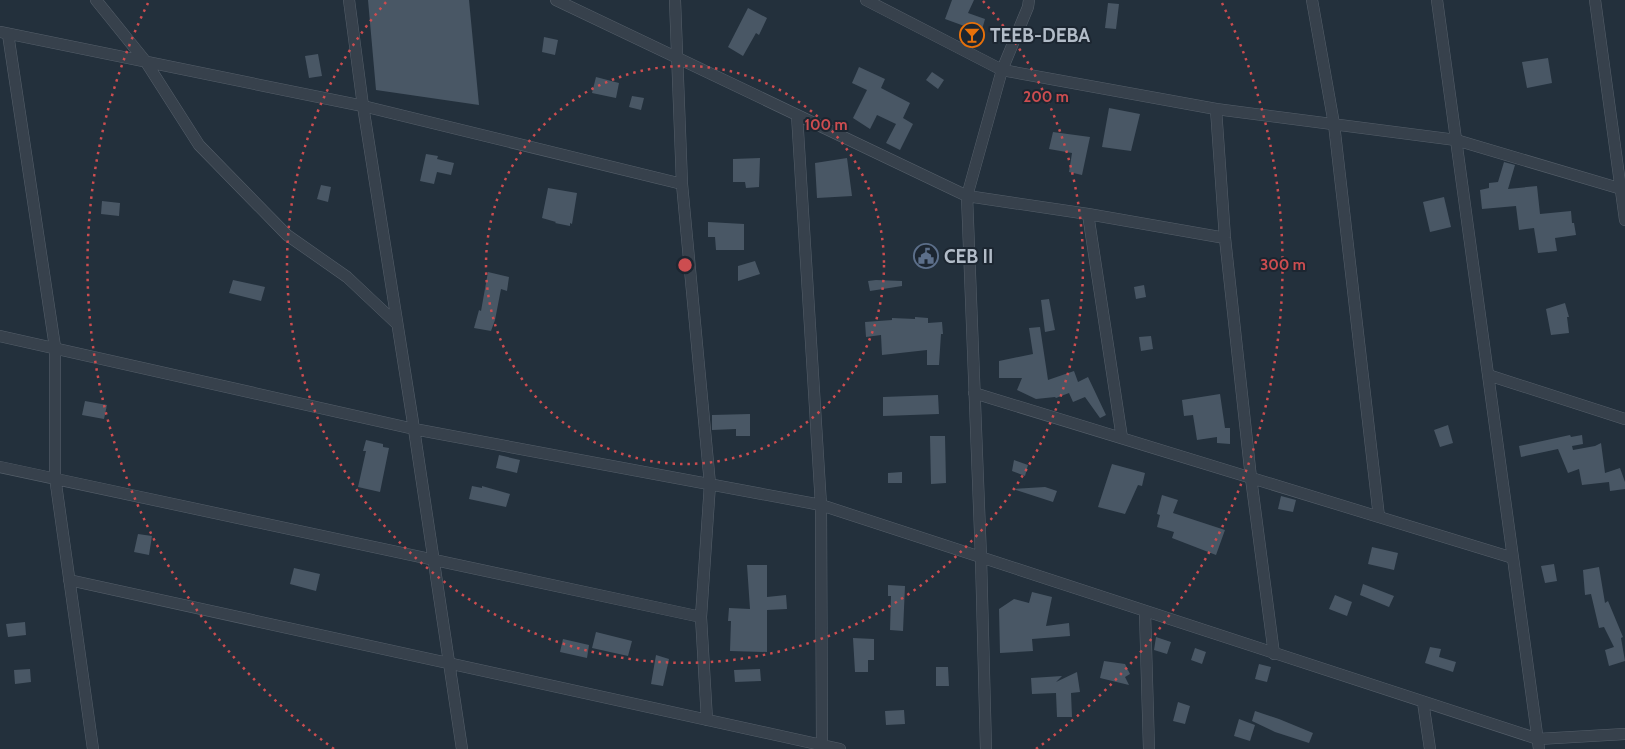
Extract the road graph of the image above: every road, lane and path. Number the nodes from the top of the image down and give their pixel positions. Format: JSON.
{"nodes":[{"id":1,"x":96,"y":0,"type":"edge"},
{"id":2,"x":349,"y":0,"type":"edge"},
{"id":3,"x":556,"y":0,"type":"edge"},
{"id":4,"x":675,"y":0,"type":"edge"},
{"id":5,"x":866,"y":0,"type":"edge"},
{"id":6,"x":1312,"y":0,"type":"edge"},
{"id":7,"x":1437,"y":0,"type":"edge"},
{"id":8,"x":1595,"y":0,"type":"edge"},
{"id":9,"x":1030,"y":2,"type":"edge"},
{"id":10,"x":4,"y":33,"type":"edge"},
{"id":11,"x":678,"y":58,"type":"junction"},
{"id":12,"x":146,"y":62,"type":"junction"},
{"id":13,"x":1002,"y":70,"type":"junction"},
{"id":14,"x":363,"y":106,"type":"junction"},
{"id":15,"x":1216,"y":109,"type":"junction"},
{"id":16,"x":797,"y":115,"type":"junction"},
{"id":17,"x":1334,"y":124,"type":"junction"},
{"id":18,"x":1456,"y":140,"type":"junction"},
{"id":19,"x":682,"y":184,"type":"junction"},
{"id":20,"x":1623,"y":189,"type":"edge"},
{"id":21,"x":967,"y":196,"type":"junction"},
{"id":22,"x":1088,"y":214,"type":"junction"},
{"id":23,"x":1625,"y":220,"type":"edge"},
{"id":24,"x":1225,"y":238,"type":"junction"},
{"id":25,"x":397,"y":324,"type":"junction"},
{"id":26,"x":0,"y":336,"type":"edge"},
{"id":27,"x":55,"y":347,"type":"junction"},
{"id":28,"x":1488,"y":375,"type":"junction"},
{"id":29,"x":974,"y":393,"type":"junction"},
{"id":30,"x":1625,"y":419,"type":"edge"},
{"id":31,"x":414,"y":429,"type":"junction"},
{"id":32,"x":1122,"y":438,"type":"junction"},
{"id":33,"x":0,"y":467,"type":"edge"},
{"id":34,"x":56,"y":478,"type":"junction"},
{"id":35,"x":1251,"y":478,"type":"junction"},
{"id":36,"x":710,"y":484,"type":"junction"},
{"id":37,"x":821,"y":505,"type":"junction"},
{"id":38,"x":1379,"y":517,"type":"junction"},
{"id":39,"x":981,"y":558,"type":"junction"},
{"id":40,"x":1513,"y":558,"type":"junction"},
{"id":41,"x":433,"y":560,"type":"junction"},
{"id":42,"x":69,"y":580,"type":"junction"},
{"id":43,"x":1145,"y":612,"type":"junction"},
{"id":44,"x":701,"y":617,"type":"junction"},
{"id":45,"x":1274,"y":654,"type":"junction"},
{"id":46,"x":449,"y":664,"type":"junction"},
{"id":47,"x":1423,"y":702,"type":"junction"},
{"id":48,"x":707,"y":720,"type":"junction"},
{"id":49,"x":1625,"y":734,"type":"edge"},
{"id":50,"x":1538,"y":744,"type":"edge"},
{"id":51,"x":822,"y":747,"type":"edge"},
{"id":52,"x":92,"y":749,"type":"edge"},
{"id":53,"x":462,"y":749,"type":"edge"},
{"id":54,"x":840,"y":749,"type":"edge"},
{"id":55,"x":986,"y":749,"type":"edge"},
{"id":56,"x":1149,"y":749,"type":"edge"},
{"id":57,"x":1430,"y":749,"type":"edge"}],
"edges":[{"from":1,"to":12,"type":"street"},
{"from":2,"to":14,"type":"street"},
{"from":3,"to":11,"type":"street"},
{"from":4,"to":11,"type":"street"},
{"from":5,"to":13,"type":"street"},
{"from":6,"to":17,"type":"street"},
{"from":7,"to":18,"type":"street"},
{"from":8,"to":20,"type":"street"},
{"from":9,"to":13,"type":"street"},
{"from":10,"to":12,"type":"street"},
{"from":10,"to":27,"type":"street"},
{"from":11,"to":16,"type":"street"},
{"from":11,"to":19,"type":"street"},
{"from":12,"to":14,"type":"street"},
{"from":12,"to":25,"type":"street"},
{"from":13,"to":15,"type":"street"},
{"from":13,"to":21,"type":"street"},
{"from":14,"to":19,"type":"street"},
{"from":14,"to":25,"type":"street"},
{"from":15,"to":17,"type":"street"},
{"from":15,"to":24,"type":"street"},
{"from":16,"to":21,"type":"street"},
{"from":16,"to":37,"type":"street"},
{"from":17,"to":18,"type":"street"},
{"from":17,"to":38,"type":"street"},
{"from":18,"to":20,"type":"street"},
{"from":18,"to":28,"type":"street"},
{"from":19,"to":36,"type":"street"},
{"from":20,"to":23,"type":"street"},
{"from":21,"to":22,"type":"street"},
{"from":21,"to":29,"type":"street"},
{"from":22,"to":24,"type":"street"},
{"from":22,"to":32,"type":"street"},
{"from":24,"to":35,"type":"street"},
{"from":25,"to":31,"type":"street"},
{"from":26,"to":27,"type":"street"},
{"from":27,"to":31,"type":"street"},
{"from":27,"to":34,"type":"street"},
{"from":28,"to":30,"type":"street"},
{"from":28,"to":40,"type":"street"},
{"from":29,"to":32,"type":"street"},
{"from":29,"to":39,"type":"street"},
{"from":31,"to":36,"type":"street"},
{"from":31,"to":41,"type":"street"},
{"from":32,"to":35,"type":"street"},
{"from":33,"to":34,"type":"street"},
{"from":34,"to":41,"type":"street"},
{"from":34,"to":42,"type":"street"},
{"from":35,"to":38,"type":"street"},
{"from":35,"to":45,"type":"street"},
{"from":36,"to":37,"type":"street"},
{"from":36,"to":44,"type":"street"},
{"from":37,"to":39,"type":"street"},
{"from":37,"to":51,"type":"street"},
{"from":38,"to":40,"type":"street"},
{"from":39,"to":43,"type":"street"},
{"from":39,"to":55,"type":"street"},
{"from":40,"to":50,"type":"street"},
{"from":41,"to":44,"type":"street"},
{"from":41,"to":46,"type":"street"},
{"from":42,"to":46,"type":"street"},
{"from":42,"to":52,"type":"street"},
{"from":43,"to":45,"type":"street"},
{"from":43,"to":56,"type":"street"},
{"from":44,"to":48,"type":"street"},
{"from":45,"to":47,"type":"street"},
{"from":46,"to":48,"type":"street"},
{"from":46,"to":53,"type":"street"},
{"from":47,"to":50,"type":"street"},
{"from":47,"to":57,"type":"street"},
{"from":48,"to":51,"type":"street"},
{"from":49,"to":50,"type":"street"},
{"from":51,"to":54,"type":"street"}]}
